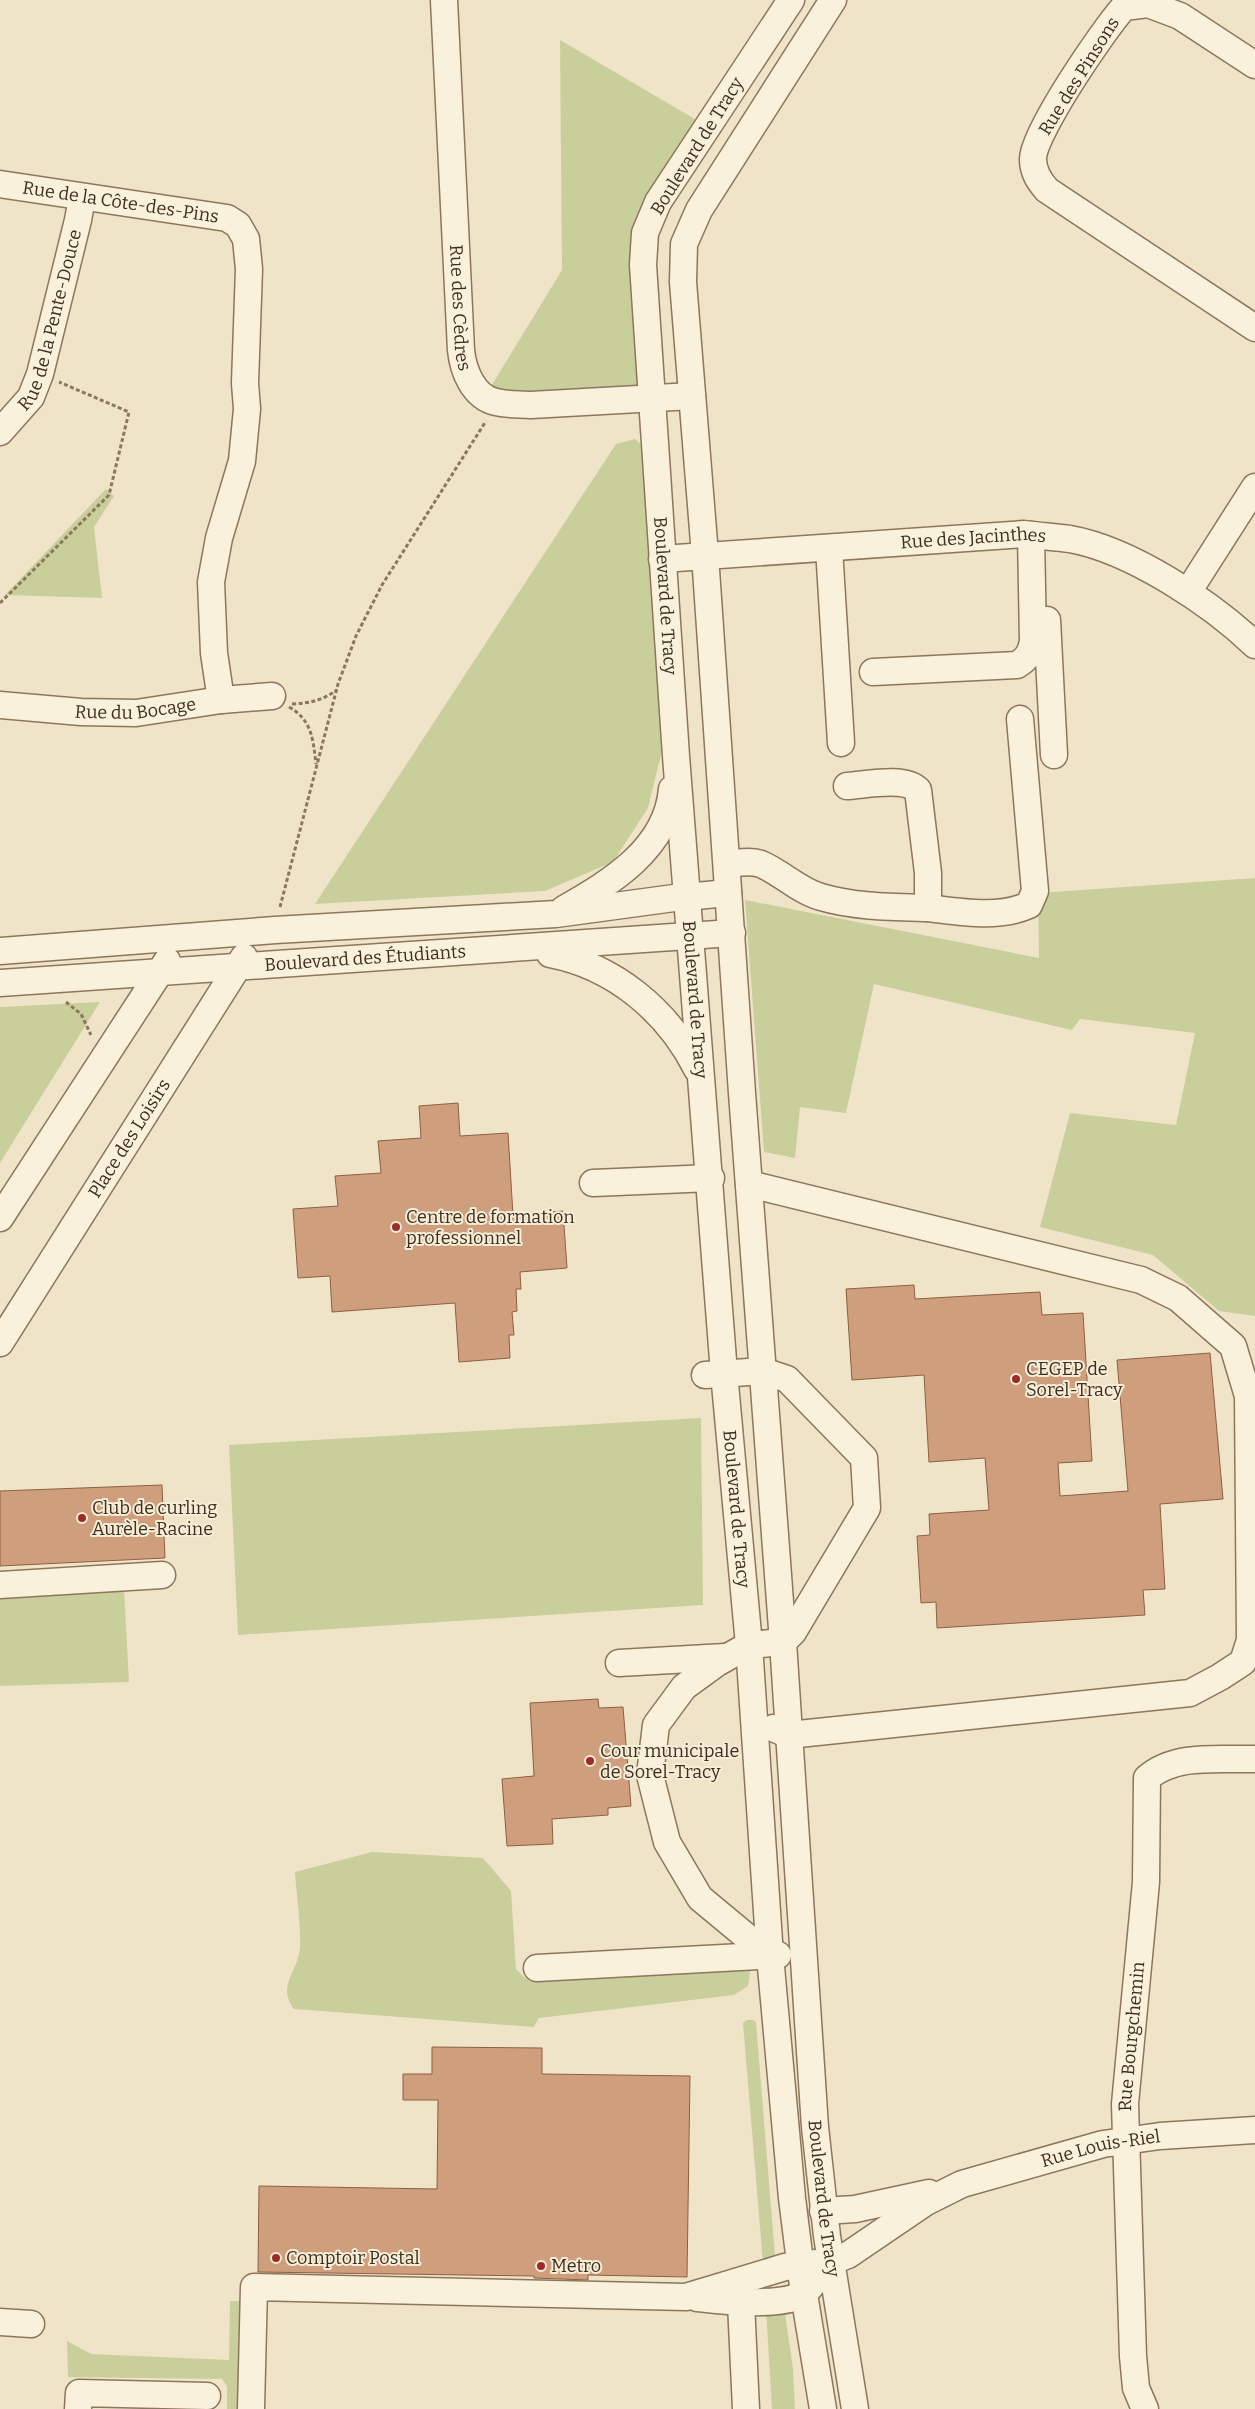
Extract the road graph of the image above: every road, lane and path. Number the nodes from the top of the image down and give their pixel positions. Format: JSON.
{"nodes":[{"id":1,"x":444,"y":0,"type":"edge"},
{"id":2,"x":791,"y":0,"type":"edge"},
{"id":3,"x":830,"y":1,"type":"edge"},
{"id":4,"x":1255,"y":65,"type":"edge"},
{"id":5,"x":0,"y":184,"type":"edge"},
{"id":6,"x":82,"y":198,"type":"junction"},
{"id":7,"x":1255,"y":328,"type":"edge"},
{"id":8,"x":40,"y":374,"type":"junction"},
{"id":9,"x":692,"y":396,"type":"junction"},
{"id":10,"x":652,"y":399,"type":"junction"},
{"id":11,"x":489,"y":416,"type":"dead end"},
{"id":12,"x":0,"y":432,"type":"edge"},
{"id":13,"x":1255,"y":487,"type":"edge"},
{"id":14,"x":1037,"y":536,"type":"junction"},
{"id":15,"x":829,"y":548,"type":"junction"},
{"id":16,"x":705,"y":555,"type":"junction"},
{"id":17,"x":662,"y":559,"type":"junction"},
{"id":18,"x":1188,"y":592,"type":"junction"},
{"id":19,"x":0,"y":603,"type":"edge"},
{"id":20,"x":1255,"y":645,"type":"edge"},
{"id":21,"x":873,"y":672,"type":"dead end"},
{"id":22,"x":336,"y":690,"type":"junction"},
{"id":23,"x":272,"y":696,"type":"dead end"},
{"id":24,"x":221,"y":700,"type":"junction"},
{"id":25,"x":0,"y":705,"type":"edge"},
{"id":26,"x":1020,"y":718,"type":"dead end"},
{"id":27,"x":841,"y":743,"type":"dead end"},
{"id":28,"x":1054,"y":755,"type":"dead end"},
{"id":29,"x":676,"y":756,"type":"junction"},
{"id":30,"x":316,"y":767,"type":"junction"},
{"id":31,"x":847,"y":786,"type":"dead end"},
{"id":32,"x":727,"y":864,"type":"junction"},
{"id":33,"x":728,"y":893,"type":"junction"},
{"id":34,"x":688,"y":896,"type":"junction"},
{"id":35,"x":928,"y":908,"type":"junction"},
{"id":36,"x":556,"y":914,"type":"junction"},
{"id":37,"x":278,"y":915,"type":"dead end"},
{"id":38,"x":258,"y":932,"type":"junction"},
{"id":39,"x":732,"y":933,"type":"junction"},
{"id":40,"x":690,"y":936,"type":"junction"},
{"id":41,"x":183,"y":937,"type":"junction"},
{"id":42,"x":522,"y":949,"type":"junction"},
{"id":43,"x":0,"y":951,"type":"edge"},
{"id":44,"x":238,"y":968,"type":"junction"},
{"id":45,"x":160,"y":972,"type":"junction"},
{"id":46,"x":0,"y":983,"type":"edge"},
{"id":47,"x":65,"y":1001,"type":"dead end"},
{"id":48,"x":93,"y":1042,"type":"dead end"},
{"id":49,"x":701,"y":1077,"type":"junction"},
{"id":50,"x":711,"y":1178,"type":"junction"},
{"id":51,"x":594,"y":1183,"type":"dead end"},
{"id":52,"x":750,"y":1196,"type":"junction"},
{"id":53,"x":0,"y":1218,"type":"edge"},
{"id":54,"x":715,"y":1233,"type":"junction"},
{"id":55,"x":0,"y":1343,"type":"edge"},
{"id":56,"x":763,"y":1370,"type":"junction"},
{"id":57,"x":715,"y":1374,"type":"junction"},
{"id":58,"x":162,"y":1575,"type":"dead end"},
{"id":59,"x":0,"y":1585,"type":"edge"},
{"id":60,"x":783,"y":1642,"type":"junction"},
{"id":61,"x":749,"y":1645,"type":"junction"},
{"id":62,"x":726,"y":1657,"type":"junction"},
{"id":63,"x":618,"y":1663,"type":"dead end"},
{"id":64,"x":754,"y":1720,"type":"junction"},
{"id":65,"x":789,"y":1735,"type":"junction"},
{"id":66,"x":1255,"y":1759,"type":"edge"},
{"id":67,"x":803,"y":1952,"type":"junction"},
{"id":68,"x":770,"y":1956,"type":"junction"},
{"id":69,"x":537,"y":1968,"type":"dead end"},
{"id":70,"x":807,"y":1988,"type":"junction"},
{"id":71,"x":774,"y":1992,"type":"junction"},
{"id":72,"x":1255,"y":2130,"type":"edge"},
{"id":73,"x":1125,"y":2140,"type":"junction"},
{"id":74,"x":949,"y":2189,"type":"junction"},
{"id":75,"x":824,"y":2211,"type":"junction"},
{"id":76,"x":832,"y":2261,"type":"junction"},
{"id":77,"x":800,"y":2264,"type":"junction"},
{"id":78,"x":804,"y":2294,"type":"junction"},
{"id":79,"x":686,"y":2297,"type":"junction"},
{"id":80,"x":741,"y":2303,"type":"junction"},
{"id":81,"x":0,"y":2322,"type":"edge"},
{"id":82,"x":31,"y":2324,"type":"dead end"},
{"id":83,"x":207,"y":2396,"type":"dead end"},
{"id":84,"x":1144,"y":2407,"type":"edge"},
{"id":85,"x":78,"y":2409,"type":"edge"},
{"id":86,"x":252,"y":2409,"type":"edge"},
{"id":87,"x":746,"y":2409,"type":"edge"},
{"id":88,"x":823,"y":2409,"type":"edge"},
{"id":89,"x":855,"y":2409,"type":"edge"}],
"edges":[{"from":1,"to":10,"type":"street","name":"Rue des Cèdres"},
{"from":2,"to":10,"type":"street","name":"Boulevard de Tracy"},
{"from":3,"to":9,"type":"street","name":"Boulevard de Tracy"},
{"from":4,"to":7,"type":"street","name":"Rue des Pinsons"},
{"from":5,"to":6,"type":"street","name":"Rue de la Côte-des-Pins"},
{"from":6,"to":8,"type":"street","name":"Rue de la Pente-Douce"},
{"from":6,"to":24,"type":"street","name":"Rue de la Côte-des-Pins"},
{"from":8,"to":12,"type":"street","name":"Rue de la Pente-Douce"},
{"from":8,"to":19,"type":"path"},
{"from":9,"to":10,"type":"street","name":"Rue des Cèdres"},
{"from":9,"to":16,"type":"street","name":"Boulevard de Tracy"},
{"from":10,"to":17,"type":"street","name":"Boulevard de Tracy"},
{"from":11,"to":22,"type":"path"},
{"from":13,"to":18,"type":"street"},
{"from":14,"to":15,"type":"street","name":"Rue des Jacinthes"},
{"from":14,"to":18,"type":"street","name":"Rue des Jacinthes"},
{"from":14,"to":21,"type":"street"},
{"from":14,"to":28,"type":"street"},
{"from":15,"to":16,"type":"street","name":"Rue des Jacinthes"},
{"from":15,"to":27,"type":"street"},
{"from":16,"to":17,"type":"street","name":"Rue des Jacinthes"},
{"from":16,"to":32,"type":"street","name":"Boulevard de Tracy"},
{"from":17,"to":29,"type":"street","name":"Boulevard de Tracy"},
{"from":18,"to":20,"type":"street","name":"Rue des Jacinthes"},
{"from":22,"to":30,"type":"path"},
{"from":22,"to":30,"type":"path"},
{"from":23,"to":24,"type":"street","name":"Rue du Bocage"},
{"from":24,"to":25,"type":"street","name":"Rue du Bocage"},
{"from":26,"to":35,"type":"street"},
{"from":29,"to":34,"type":"street","name":"Boulevard de Tracy"},
{"from":29,"to":36,"type":"street"},
{"from":30,"to":37,"type":"path"},
{"from":31,"to":35,"type":"street"},
{"from":32,"to":33,"type":"street","name":"Boulevard de Tracy"},
{"from":32,"to":35,"type":"street"},
{"from":33,"to":34,"type":"street","name":"Boulevard des Étudiants"},
{"from":33,"to":39,"type":"street","name":"Boulevard de Tracy"},
{"from":34,"to":36,"type":"street","name":"Boulevard des Étudiants"},
{"from":34,"to":40,"type":"street","name":"Boulevard de Tracy"},
{"from":36,"to":38,"type":"street","name":"Boulevard des Étudiants"},
{"from":38,"to":41,"type":"street","name":"Boulevard des Étudiants"},
{"from":38,"to":44,"type":"street","name":"Place des Loisirs"},
{"from":39,"to":40,"type":"street","name":"Boulevard des Étudiants"},
{"from":39,"to":52,"type":"street","name":"Boulevard de Tracy"},
{"from":40,"to":42,"type":"street","name":"Boulevard des Étudiants"},
{"from":40,"to":49,"type":"street","name":"Boulevard de Tracy"},
{"from":41,"to":43,"type":"street","name":"Boulevard des Étudiants"},
{"from":41,"to":45,"type":"street"},
{"from":42,"to":44,"type":"street","name":"Boulevard des Étudiants"},
{"from":42,"to":49,"type":"street"},
{"from":44,"to":45,"type":"street","name":"Boulevard des Étudiants"},
{"from":44,"to":55,"type":"street","name":"Place des Loisirs"},
{"from":45,"to":46,"type":"street","name":"Boulevard des Étudiants"},
{"from":45,"to":53,"type":"street"},
{"from":47,"to":48,"type":"path"},
{"from":49,"to":50,"type":"street","name":"Boulevard de Tracy"},
{"from":50,"to":51,"type":"street"},
{"from":50,"to":54,"type":"street","name":"Boulevard de Tracy"},
{"from":52,"to":54,"type":"street"},
{"from":52,"to":56,"type":"street","name":"Boulevard de Tracy"},
{"from":52,"to":65,"type":"street"},
{"from":54,"to":57,"type":"street","name":"Boulevard de Tracy"},
{"from":56,"to":57,"type":"street"},
{"from":56,"to":60,"type":"street","name":"Boulevard de Tracy"},
{"from":56,"to":60,"type":"street"},
{"from":57,"to":61,"type":"street","name":"Boulevard de Tracy"},
{"from":58,"to":59,"type":"street"},
{"from":60,"to":61,"type":"street"},
{"from":60,"to":65,"type":"street","name":"Boulevard de Tracy"},
{"from":61,"to":62,"type":"street"},
{"from":61,"to":64,"type":"street","name":"Boulevard de Tracy"},
{"from":62,"to":63,"type":"street"},
{"from":62,"to":68,"type":"street"},
{"from":64,"to":65,"type":"street"},
{"from":64,"to":68,"type":"street","name":"Boulevard de Tracy"},
{"from":65,"to":67,"type":"street","name":"Boulevard de Tracy"},
{"from":66,"to":73,"type":"street","name":"Rue Bourgchemin"},
{"from":67,"to":68,"type":"street"},
{"from":67,"to":70,"type":"street","name":"Boulevard de Tracy"},
{"from":68,"to":69,"type":"street"},
{"from":68,"to":71,"type":"street","name":"Boulevard de Tracy"},
{"from":70,"to":71,"type":"street"},
{"from":70,"to":75,"type":"street","name":"Boulevard de Tracy"},
{"from":71,"to":77,"type":"street","name":"Boulevard de Tracy"},
{"from":72,"to":73,"type":"street","name":"Rue Louis-Riel"},
{"from":73,"to":74,"type":"street","name":"Rue Louis-Riel"},
{"from":73,"to":84,"type":"street","name":"Rue Bourgchemin"},
{"from":74,"to":75,"type":"street","name":"Rue Louis-Riel"},
{"from":74,"to":76,"type":"street","name":"Rue Louis-Riel"},
{"from":75,"to":76,"type":"street","name":"Boulevard de Tracy"},
{"from":76,"to":77,"type":"street","name":"Rue Louis-Riel"},
{"from":76,"to":78,"type":"street","name":"Rue Louis-Riel"},
{"from":76,"to":89,"type":"street","name":"Boulevard de Tracy"},
{"from":77,"to":78,"type":"street","name":"Boulevard de Tracy"},
{"from":77,"to":79,"type":"street","name":"Rue Louis-Riel"},
{"from":78,"to":80,"type":"street"},
{"from":78,"to":88,"type":"street","name":"Boulevard de Tracy"},
{"from":79,"to":80,"type":"street"},
{"from":79,"to":86,"type":"street"},
{"from":80,"to":87,"type":"street"},
{"from":81,"to":82,"type":"street"},
{"from":83,"to":85,"type":"street"}]}
